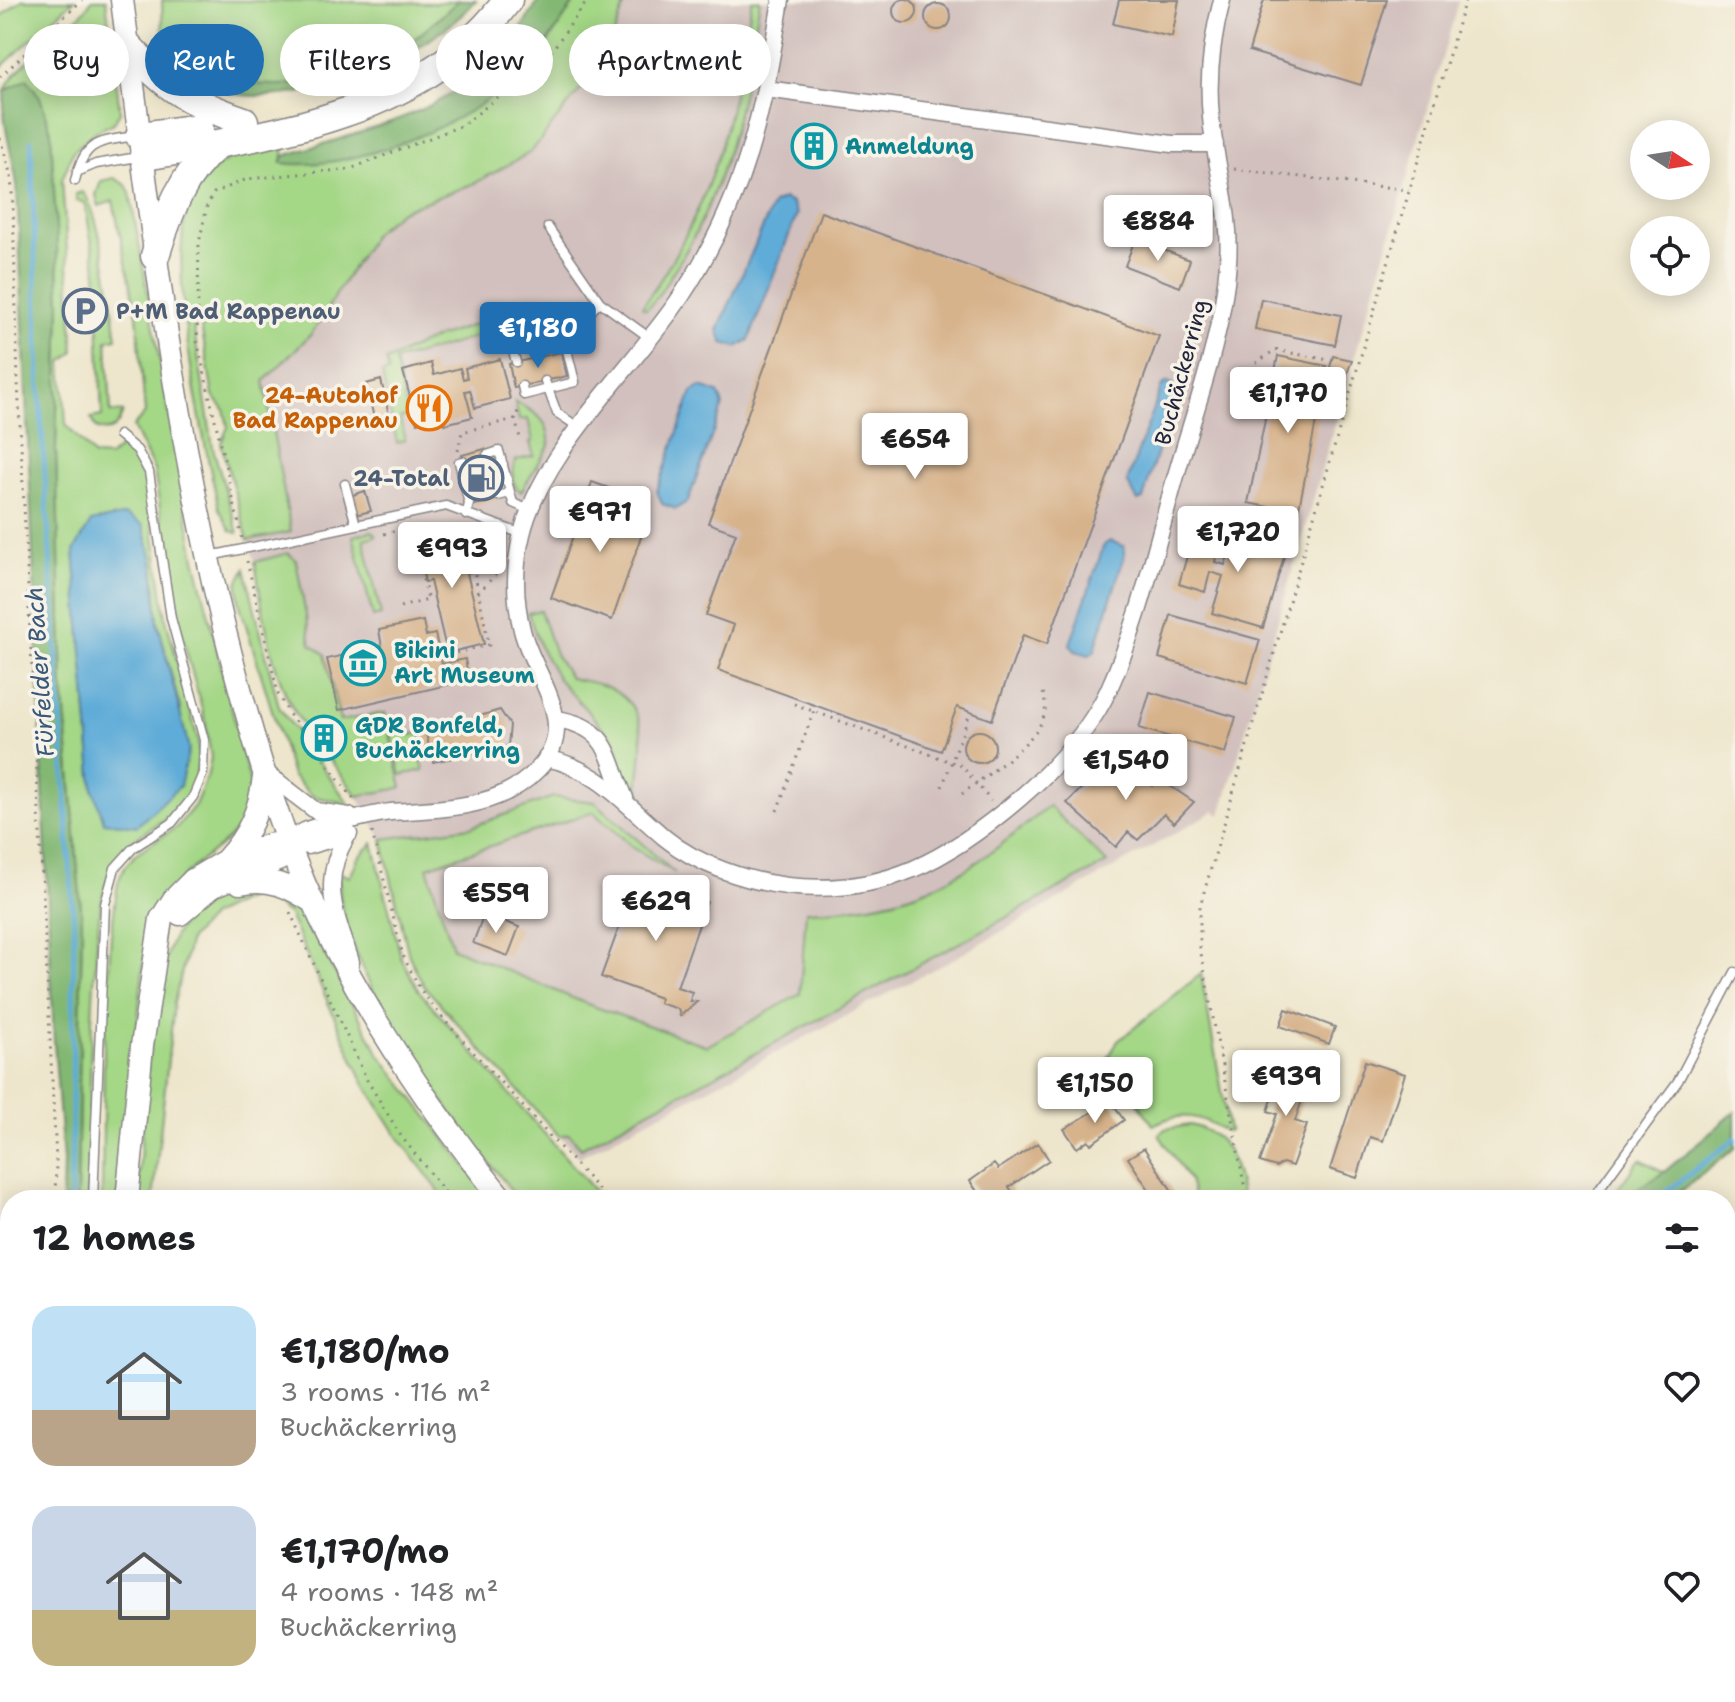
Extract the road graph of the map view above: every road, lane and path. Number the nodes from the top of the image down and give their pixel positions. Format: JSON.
{"nodes":[{"id":1,"x":82,"y":0,"type":"edge"},
{"id":2,"x":122,"y":0,"type":"edge"},
{"id":3,"x":508,"y":0,"type":"edge"},
{"id":4,"x":588,"y":0,"type":"edge"},
{"id":5,"x":781,"y":0,"type":"edge"},
{"id":6,"x":1222,"y":0,"type":"edge"},
{"id":7,"x":1465,"y":0,"type":"edge"},
{"id":8,"x":125,"y":24,"type":"edge"},
{"id":9,"x":129,"y":47,"type":"edge"},
{"id":10,"x":129,"y":53,"type":"edge"},
{"id":11,"x":771,"y":59,"type":"edge"},
{"id":12,"x":0,"y":77,"type":"edge"},
{"id":13,"x":771,"y":90,"type":"edge"},
{"id":14,"x":765,"y":96,"type":"edge"},
{"id":15,"x":312,"y":120,"type":"junction"},
{"id":16,"x":244,"y":121,"type":"junction"},
{"id":17,"x":0,"y":138,"type":"edge"},
{"id":18,"x":218,"y":144,"type":"junction"},
{"id":19,"x":1215,"y":144,"type":"junction"},
{"id":20,"x":142,"y":146,"type":"junction"},
{"id":21,"x":1221,"y":168,"type":"junction"},
{"id":22,"x":1409,"y":190,"type":"junction"},
{"id":23,"x":548,"y":227,"type":"dead end"},
{"id":24,"x":155,"y":256,"type":"junction"},
{"id":25,"x":600,"y":302,"type":"junction"},
{"id":26,"x":564,"y":338,"type":"junction"},
{"id":27,"x":651,"y":339,"type":"junction"},
{"id":28,"x":550,"y":342,"type":"junction"},
{"id":29,"x":536,"y":345,"type":"junction"},
{"id":30,"x":525,"y":348,"type":"junction"},
{"id":31,"x":553,"y":354,"type":"dead end"},
{"id":32,"x":539,"y":357,"type":"dead end"},
{"id":33,"x":529,"y":359,"type":"dead end"},
{"id":34,"x":1329,"y":360,"type":"dead end"},
{"id":35,"x":516,"y":362,"type":"dead end"},
{"id":36,"x":1256,"y":363,"type":"dead end"},
{"id":37,"x":546,"y":385,"type":"junction"},
{"id":38,"x":523,"y":390,"type":"joint"},
{"id":39,"x":515,"y":419,"type":"junction"},
{"id":40,"x":581,"y":429,"type":"junction"},
{"id":41,"x":119,"y":435,"type":"dead end"},
{"id":42,"x":520,"y":438,"type":"dead end"},
{"id":43,"x":487,"y":455,"type":"dead end"},
{"id":44,"x":460,"y":458,"type":"joint"},
{"id":45,"x":503,"y":464,"type":"junction"},
{"id":46,"x":490,"y":467,"type":"dead end"},
{"id":47,"x":507,"y":479,"type":"junction"},
{"id":48,"x":494,"y":482,"type":"dead end"},
{"id":49,"x":345,"y":484,"type":"dead end"},
{"id":50,"x":510,"y":493,"type":"junction"},
{"id":51,"x":498,"y":496,"type":"dead end"},
{"id":52,"x":529,"y":510,"type":"junction"},
{"id":53,"x":466,"y":515,"type":"junction"},
{"id":54,"x":356,"y":525,"type":"junction"},
{"id":55,"x":384,"y":534,"type":"dead end"},
{"id":56,"x":522,"y":534,"type":"junction"},
{"id":57,"x":413,"y":537,"type":"junction"},
{"id":58,"x":245,"y":550,"type":"junction"},
{"id":59,"x":206,"y":557,"type":"junction"},
{"id":60,"x":516,"y":571,"type":"junction"},
{"id":61,"x":478,"y":593,"type":"junction"},
{"id":62,"x":400,"y":607,"type":"dead end"},
{"id":63,"x":451,"y":654,"type":"dead end"},
{"id":64,"x":1043,"y":691,"type":"dead end"},
{"id":65,"x":794,"y":704,"type":"dead end"},
{"id":66,"x":814,"y":711,"type":"junction"},
{"id":67,"x":969,"y":716,"type":"dead end"},
{"id":68,"x":556,"y":719,"type":"junction"},
{"id":69,"x":546,"y":758,"type":"junction"},
{"id":70,"x":952,"y":762,"type":"junction"},
{"id":71,"x":265,"y":772,"type":"junction"},
{"id":72,"x":976,"y":783,"type":"junction"},
{"id":73,"x":942,"y":787,"type":"dead end"},
{"id":74,"x":962,"y":794,"type":"dead end"},
{"id":75,"x":627,"y":803,"type":"junction"},
{"id":76,"x":994,"y":805,"type":"dead end"},
{"id":77,"x":777,"y":811,"type":"dead end"},
{"id":78,"x":366,"y":817,"type":"junction"},
{"id":79,"x":347,"y":836,"type":"junction"},
{"id":80,"x":289,"y":842,"type":"junction"},
{"id":81,"x":225,"y":861,"type":"junction"},
{"id":82,"x":313,"y":902,"type":"junction"},
{"id":83,"x":299,"y":928,"type":"dead end"},
{"id":84,"x":166,"y":929,"type":"junction"},
{"id":85,"x":1735,"y":972,"type":"edge"},
{"id":86,"x":361,"y":994,"type":"junction"},
{"id":87,"x":55,"y":1190,"type":"edge"},
{"id":88,"x":93,"y":1190,"type":"edge"},
{"id":89,"x":128,"y":1190,"type":"edge"},
{"id":90,"x":443,"y":1190,"type":"edge"},
{"id":91,"x":495,"y":1190,"type":"edge"},
{"id":92,"x":599,"y":1190,"type":"edge"},
{"id":93,"x":1245,"y":1190,"type":"edge"},
{"id":94,"x":1598,"y":1190,"type":"edge"}],
"edges":[{"from":1,"to":12,"type":"path"},
{"from":2,"to":8,"type":"main road"},
{"from":3,"to":15,"type":"highway"},
{"from":4,"to":58,"type":"path"},
{"from":5,"to":11,"type":"street"},
{"from":6,"to":19,"type":"street","name":"Buchäckerring"},
{"from":7,"to":22,"type":"path"},
{"from":9,"to":16,"type":"highway"},
{"from":10,"to":20,"type":"main road"},
{"from":13,"to":19,"type":"street"},
{"from":14,"to":27,"type":"street"},
{"from":15,"to":16,"type":"highway"},
{"from":15,"to":18,"type":"highway"},
{"from":16,"to":20,"type":"highway"},
{"from":17,"to":87,"type":"path"},
{"from":18,"to":20,"type":"highway"},
{"from":18,"to":24,"type":"highway"},
{"from":19,"to":21,"type":"street","name":"Buchäckerring"},
{"from":20,"to":20,"type":"lane"},
{"from":20,"to":24,"type":"main road"},
{"from":21,"to":22,"type":"path"},
{"from":21,"to":75,"type":"street","name":"Buchäckerring"},
{"from":22,"to":93,"type":"path"},
{"from":23,"to":25,"type":"lane"},
{"from":24,"to":59,"type":"main road"},
{"from":25,"to":26,"type":"lane"},
{"from":25,"to":27,"type":"lane"},
{"from":26,"to":28,"type":"lane"},
{"from":26,"to":37,"type":"lane"},
{"from":27,"to":40,"type":"street"},
{"from":28,"to":29,"type":"lane"},
{"from":28,"to":31,"type":"lane"},
{"from":29,"to":30,"type":"lane"},
{"from":29,"to":32,"type":"lane"},
{"from":30,"to":33,"type":"lane"},
{"from":30,"to":35,"type":"lane"},
{"from":34,"to":36,"type":"path"},
{"from":37,"to":38,"type":"lane"},
{"from":37,"to":40,"type":"lane"},
{"from":38,"to":39,"type":"path"},
{"from":39,"to":42,"type":"path"},
{"from":39,"to":44,"type":"path"},
{"from":40,"to":52,"type":"street"},
{"from":41,"to":88,"type":"lane"},
{"from":43,"to":45,"type":"lane"},
{"from":44,"to":53,"type":"lane"},
{"from":45,"to":46,"type":"lane"},
{"from":45,"to":47,"type":"lane"},
{"from":47,"to":48,"type":"lane"},
{"from":47,"to":50,"type":"lane"},
{"from":49,"to":54,"type":"lane"},
{"from":50,"to":51,"type":"lane"},
{"from":50,"to":52,"type":"lane"},
{"from":52,"to":56,"type":"street"},
{"from":53,"to":54,"type":"lane"},
{"from":53,"to":56,"type":"lane"},
{"from":54,"to":58,"type":"lane"},
{"from":55,"to":57,"type":"path"},
{"from":56,"to":60,"type":"street"},
{"from":57,"to":61,"type":"path"},
{"from":57,"to":62,"type":"path"},
{"from":58,"to":59,"type":"lane"},
{"from":58,"to":78,"type":"path"},
{"from":59,"to":71,"type":"main road"},
{"from":60,"to":61,"type":"path"},
{"from":60,"to":68,"type":"street"},
{"from":61,"to":63,"type":"path"},
{"from":64,"to":72,"type":"path"},
{"from":65,"to":66,"type":"path"},
{"from":66,"to":70,"type":"path"},
{"from":66,"to":77,"type":"path"},
{"from":67,"to":70,"type":"path"},
{"from":68,"to":69,"type":"street"},
{"from":68,"to":75,"type":"street","name":"Buchäckerring"},
{"from":69,"to":75,"type":"street","name":"Buchäckerring"},
{"from":69,"to":78,"type":"street"},
{"from":70,"to":72,"type":"path"},
{"from":70,"to":73,"type":"path"},
{"from":71,"to":78,"type":"street"},
{"from":71,"to":80,"type":"main road"},
{"from":71,"to":81,"type":"main road"},
{"from":72,"to":74,"type":"path"},
{"from":72,"to":76,"type":"path"},
{"from":78,"to":79,"type":"street"},
{"from":78,"to":80,"type":"street"},
{"from":78,"to":92,"type":"path"},
{"from":79,"to":80,"type":"street"},
{"from":79,"to":86,"type":"street"},
{"from":80,"to":81,"type":"main road"},
{"from":80,"to":82,"type":"main road"},
{"from":80,"to":84,"type":"main road"},
{"from":81,"to":84,"type":"main road"},
{"from":82,"to":84,"type":"main road"},
{"from":82,"to":86,"type":"main road"},
{"from":83,"to":90,"type":"path"},
{"from":84,"to":89,"type":"main road"},
{"from":85,"to":94,"type":"lane"},
{"from":86,"to":91,"type":"main road"}]}
